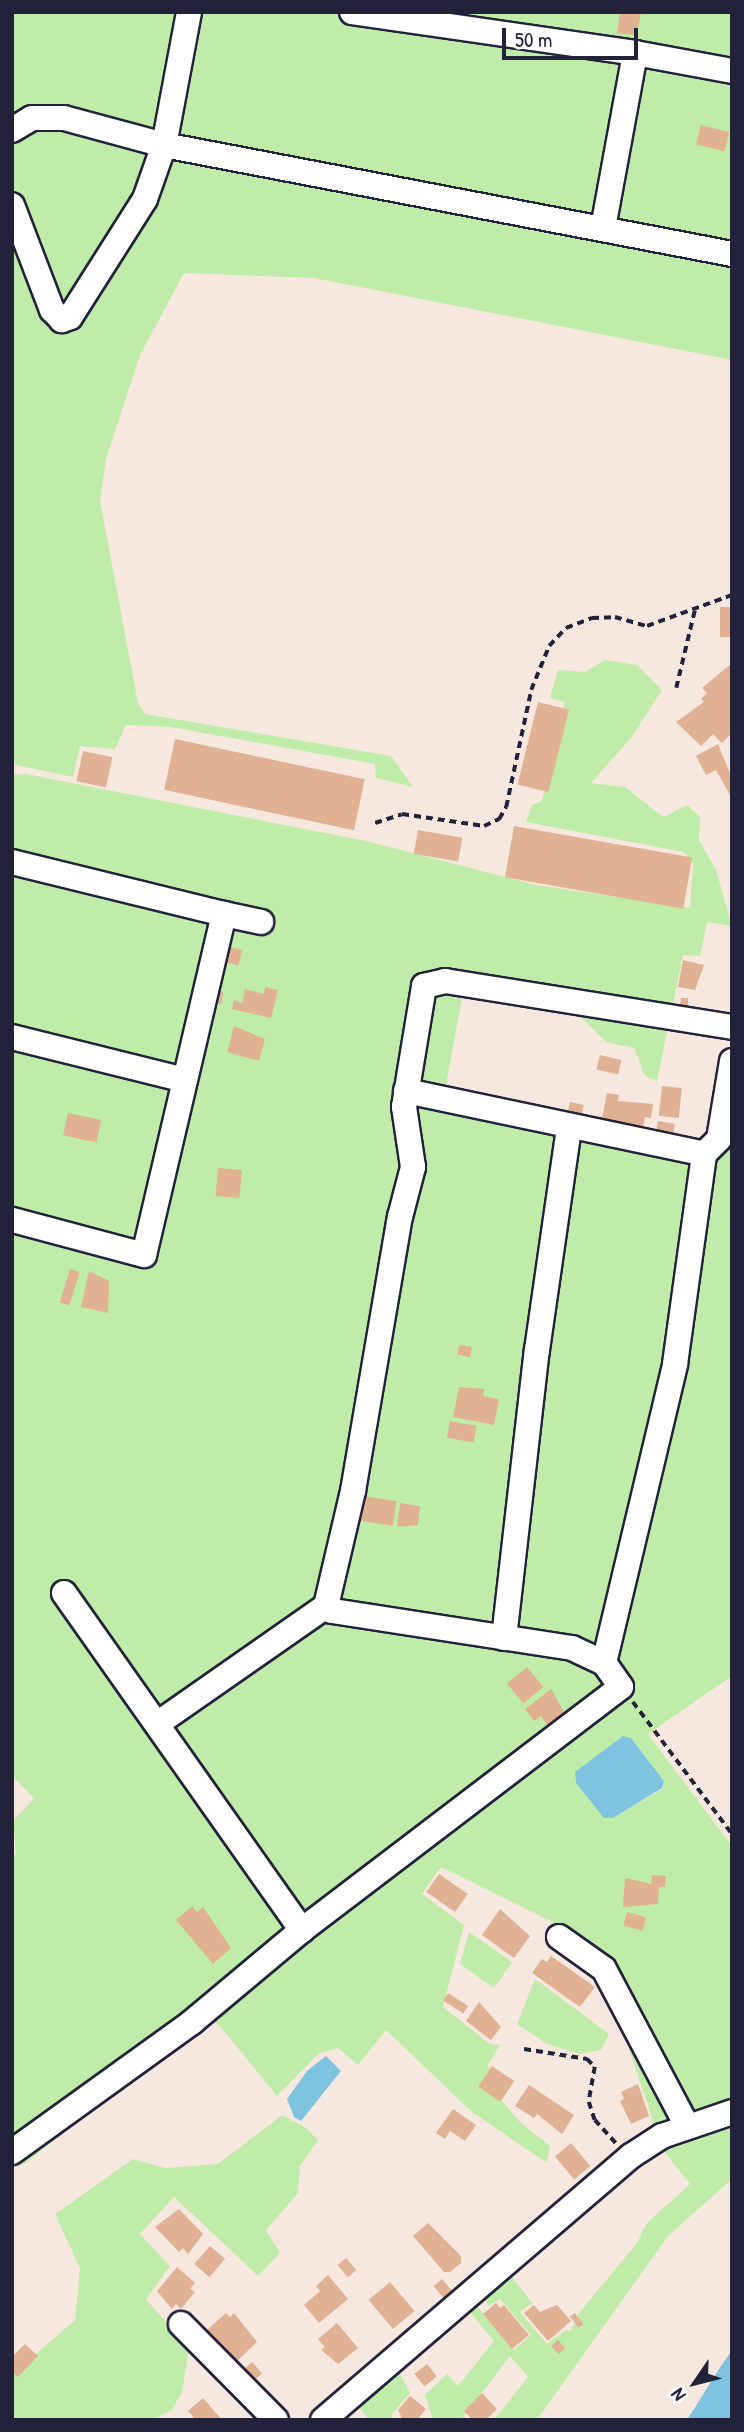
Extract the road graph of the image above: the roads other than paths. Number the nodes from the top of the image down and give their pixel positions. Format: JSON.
{"nodes":[{"id":1,"x":189,"y":12,"type":"edge"},
{"id":2,"x":352,"y":12,"type":"edge"},
{"id":3,"x":635,"y":52,"type":"junction"},
{"id":4,"x":732,"y":71,"type":"edge"},
{"id":5,"x":12,"y":131,"type":"edge"},
{"id":6,"x":164,"y":145,"type":"junction"},
{"id":7,"x":12,"y":205,"type":"edge"},
{"id":8,"x":603,"y":228,"type":"junction"},
{"id":9,"x":732,"y":254,"type":"edge"},
{"id":10,"x":12,"y":862,"type":"edge"},
{"id":11,"x":224,"y":914,"type":"junction"},
{"id":12,"x":261,"y":922,"type":"dead end"},
{"id":13,"x":732,"y":1027,"type":"edge"},
{"id":14,"x":12,"y":1037,"type":"edge"},
{"id":15,"x":732,"y":1061,"type":"edge"},
{"id":16,"x":185,"y":1080,"type":"junction"},
{"id":17,"x":406,"y":1091,"type":"junction"},
{"id":18,"x":569,"y":1126,"type":"junction"},
{"id":19,"x":704,"y":1154,"type":"junction"},
{"id":20,"x":12,"y":1220,"type":"edge"},
{"id":21,"x":64,"y":1593,"type":"dead end"},
{"id":22,"x":326,"y":1606,"type":"junction"},
{"id":23,"x":504,"y":1638,"type":"junction"},
{"id":24,"x":604,"y":1664,"type":"junction"},
{"id":25,"x":158,"y":1724,"type":"junction"},
{"id":26,"x":302,"y":1930,"type":"junction"},
{"id":27,"x":559,"y":1937,"type":"dead end"},
{"id":28,"x":732,"y":2112,"type":"edge"},
{"id":29,"x":687,"y":2126,"type":"junction"},
{"id":30,"x":12,"y":2152,"type":"edge"},
{"id":31,"x":181,"y":2324,"type":"dead end"},
{"id":32,"x":276,"y":2420,"type":"edge"},
{"id":33,"x":323,"y":2420,"type":"edge"}],
"edges":[{"from":1,"to":6,"type":"street"},
{"from":2,"to":3,"type":"street"},
{"from":3,"to":4,"type":"street"},
{"from":3,"to":8,"type":"street"},
{"from":5,"to":6,"type":"street"},
{"from":6,"to":7,"type":"street"},
{"from":6,"to":8,"type":"street"},
{"from":8,"to":9,"type":"street"},
{"from":10,"to":11,"type":"street"},
{"from":11,"to":12,"type":"street"},
{"from":11,"to":16,"type":"street"},
{"from":13,"to":17,"type":"street"},
{"from":14,"to":16,"type":"street"},
{"from":15,"to":19,"type":"street"},
{"from":16,"to":20,"type":"street"},
{"from":17,"to":18,"type":"street"},
{"from":17,"to":22,"type":"street"},
{"from":18,"to":19,"type":"street"},
{"from":18,"to":23,"type":"street"},
{"from":19,"to":24,"type":"street"},
{"from":21,"to":25,"type":"street"},
{"from":22,"to":23,"type":"street"},
{"from":22,"to":25,"type":"street"},
{"from":23,"to":24,"type":"street"},
{"from":24,"to":26,"type":"street"},
{"from":25,"to":26,"type":"street"},
{"from":26,"to":30,"type":"street"},
{"from":27,"to":29,"type":"street"},
{"from":28,"to":29,"type":"street"},
{"from":29,"to":33,"type":"street"},
{"from":31,"to":32,"type":"street"}]}
